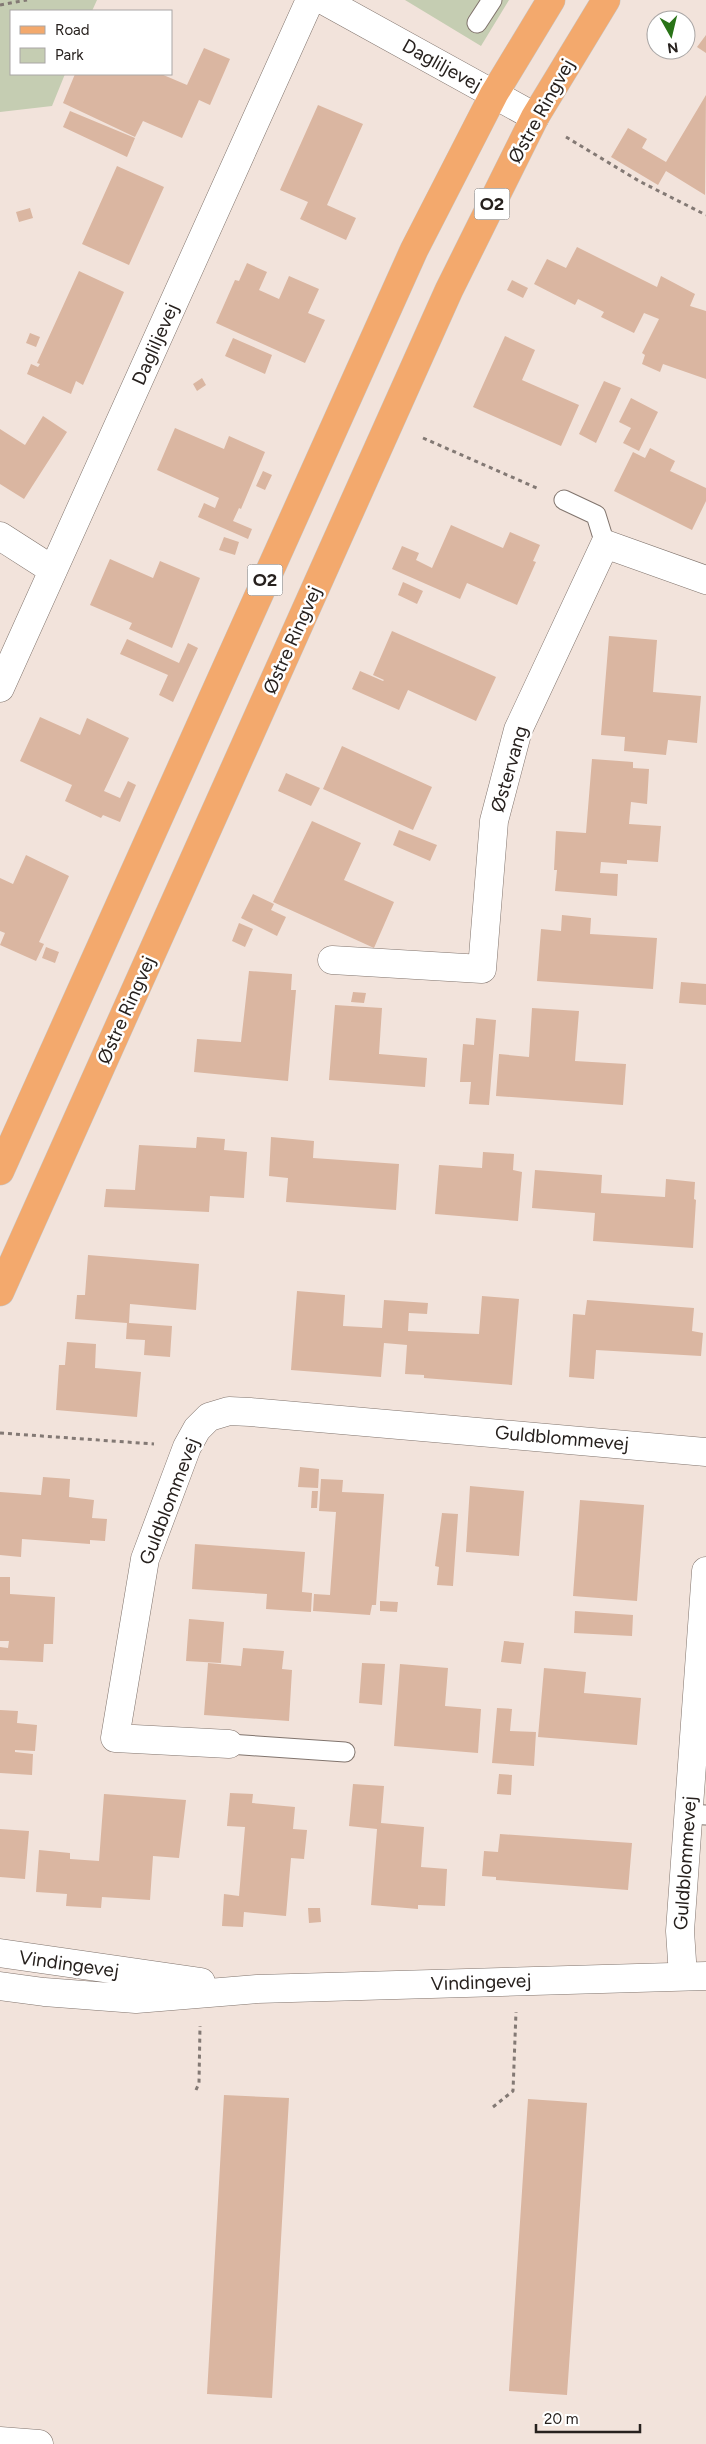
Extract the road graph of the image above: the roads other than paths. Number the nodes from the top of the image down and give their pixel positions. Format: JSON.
{"nodes":[{"id":1,"x":310,"y":0,"type":"edge"},
{"id":2,"x":322,"y":0,"type":"edge"},
{"id":3,"x":492,"y":0,"type":"edge"},
{"id":4,"x":550,"y":0,"type":"edge"},
{"id":5,"x":606,"y":0,"type":"edge"},
{"id":6,"x":477,"y":23,"type":"dead end"},
{"id":7,"x":494,"y":94,"type":"junction"},
{"id":8,"x":534,"y":117,"type":"junction"},
{"id":9,"x":564,"y":500,"type":"road end"},
{"id":10,"x":0,"y":536,"type":"edge"},
{"id":11,"x":605,"y":544,"type":"junction"},
{"id":12,"x":53,"y":570,"type":"junction"},
{"id":13,"x":706,"y":580,"type":"edge"},
{"id":14,"x":0,"y":688,"type":"edge"},
{"id":15,"x":332,"y":960,"type":"dead end"},
{"id":16,"x":0,"y":1171,"type":"edge"},
{"id":17,"x":0,"y":1292,"type":"edge"},
{"id":18,"x":706,"y":1452,"type":"edge"},
{"id":19,"x":706,"y":1572,"type":"edge"},
{"id":20,"x":229,"y":1744,"type":"joint"},
{"id":21,"x":345,"y":1752,"type":"dead end"},
{"id":22,"x":697,"y":1815,"type":"edge"},
{"id":23,"x":0,"y":1953,"type":"edge"},
{"id":24,"x":695,"y":1976,"type":"edge"},
{"id":25,"x":0,"y":1986,"type":"edge"},
{"id":26,"x":257,"y":1989,"type":"junction"},
{"id":27,"x":0,"y":2441,"type":"edge"},
{"id":28,"x":39,"y":2444,"type":"edge"}],
"edges":[{"from":1,"to":12,"type":"street","name":"Dagliljevej"},
{"from":2,"to":7,"type":"street","name":"Dagliljevej"},
{"from":3,"to":6,"type":"lane"},
{"from":4,"to":7,"type":"main road","number":"O2"},
{"from":5,"to":8,"type":"main road","name":"Østre Ringvej","number":"O2"},
{"from":7,"to":8,"type":"street","name":"Dagliljevej"},
{"from":7,"to":16,"type":"main road","number":"O2"},
{"from":8,"to":17,"type":"main road","name":"Østre Ringvej","number":"O2"},
{"from":9,"to":11,"type":"lane"},
{"from":10,"to":12,"type":"street"},
{"from":11,"to":13,"type":"street"},
{"from":11,"to":15,"type":"street","name":"Østervang"},
{"from":12,"to":14,"type":"street","name":"Dagliljevej"},
{"from":18,"to":20,"type":"street","name":"Guldblommevej"},
{"from":19,"to":22,"type":"street","name":"Guldblommevej"},
{"from":20,"to":21,"type":"lane","name":"Guldblommevej"},
{"from":22,"to":24,"type":"street","name":"Guldblommevej"},
{"from":23,"to":26,"type":"street","name":"Vindingevej"},
{"from":24,"to":26,"type":"street","name":"Vindingevej"},
{"from":25,"to":26,"type":"street","name":"Vindingevej"},
{"from":27,"to":28,"type":"street"}]}
